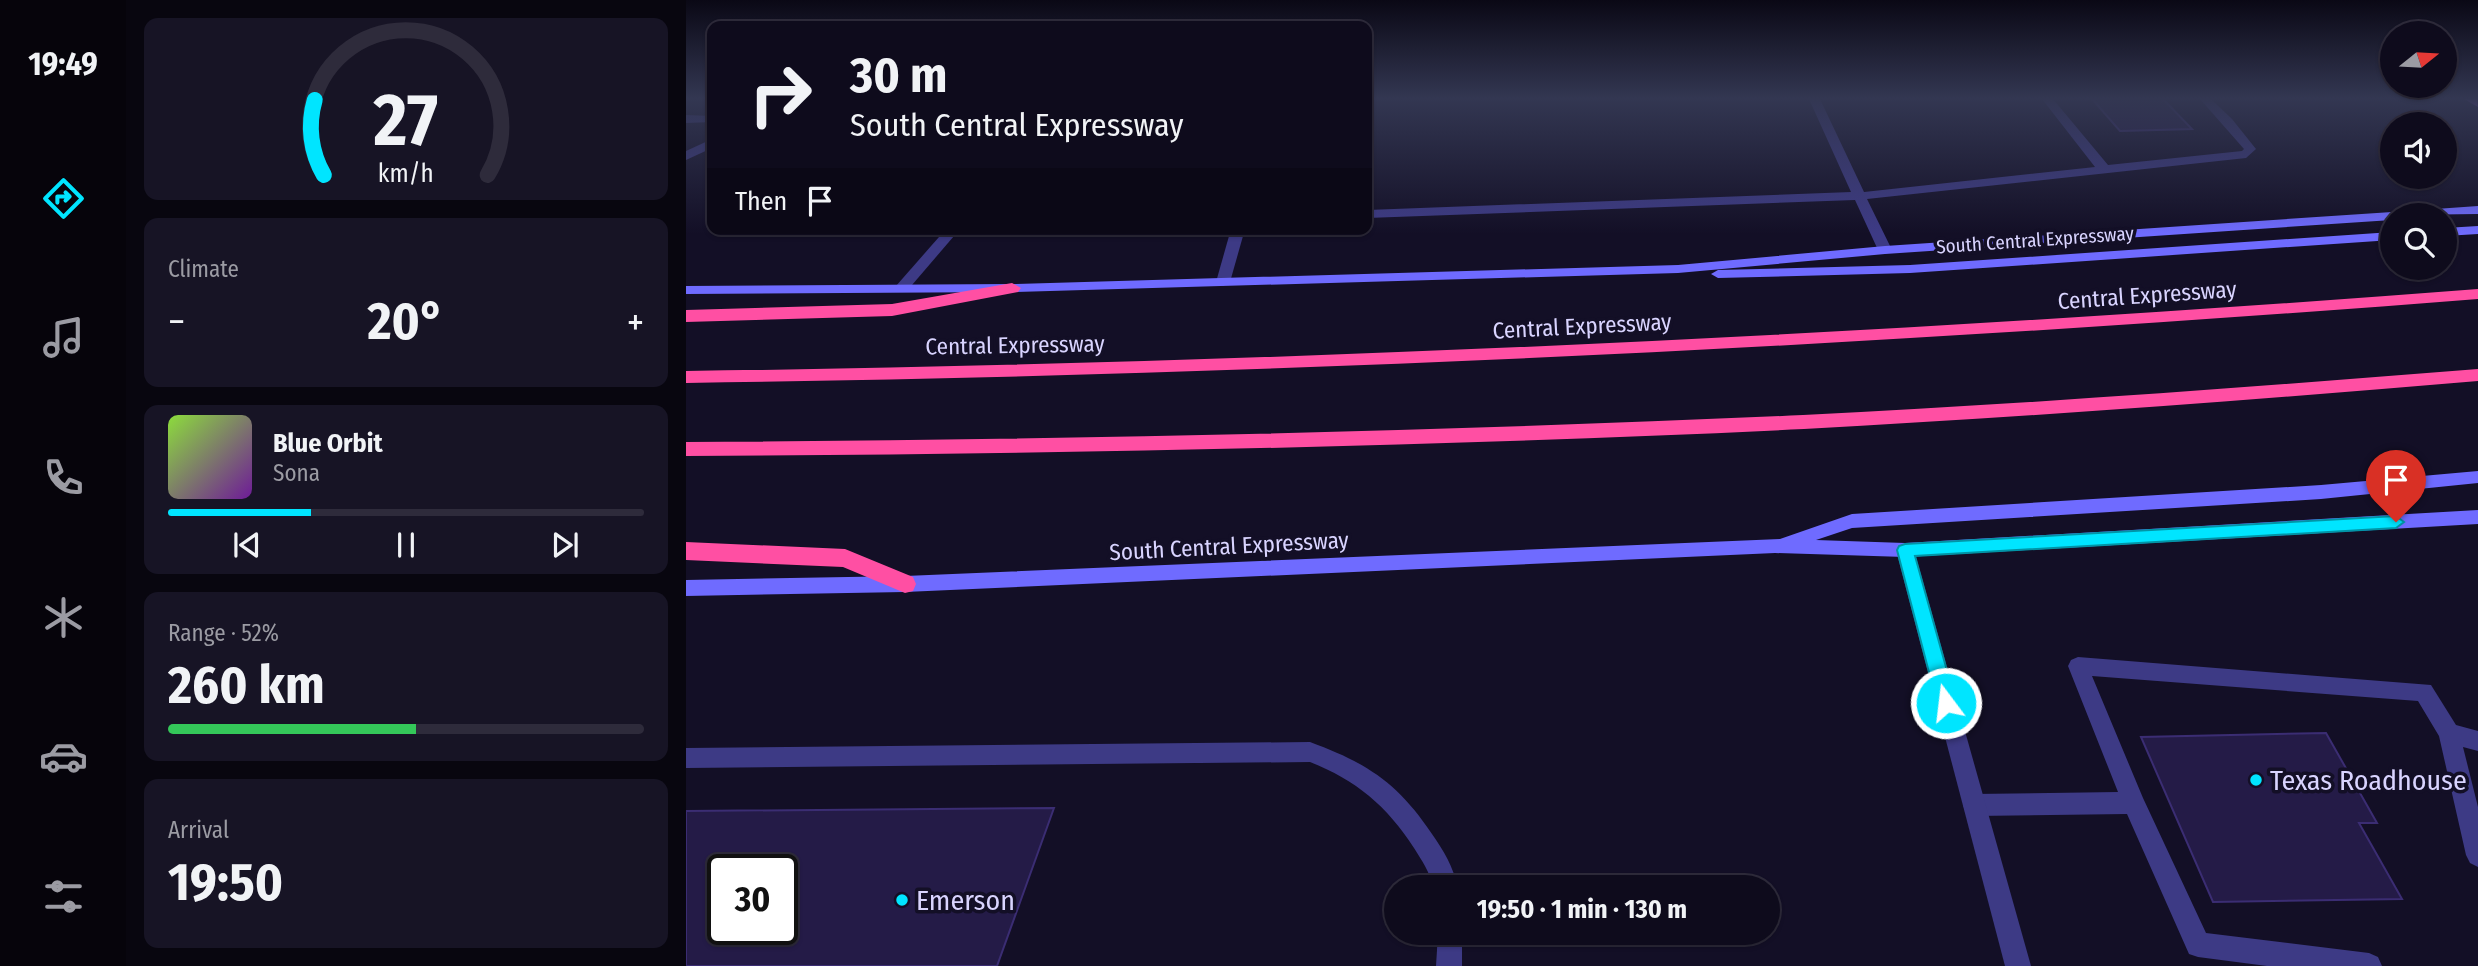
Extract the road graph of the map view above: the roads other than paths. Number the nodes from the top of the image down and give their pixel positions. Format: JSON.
{"nodes":[{"id":1,"x":1835,"y":144,"type":"edge"},
{"id":2,"x":2083,"y":144,"type":"edge"},
{"id":3,"x":2247,"y":144,"type":"edge"},
{"id":4,"x":707,"y":146,"type":"edge"},
{"id":5,"x":686,"y":156,"type":"edge"},
{"id":6,"x":2104,"y":169,"type":"junction"},
{"id":7,"x":1859,"y":196,"type":"junction"},
{"id":8,"x":2478,"y":211,"type":"edge"},
{"id":9,"x":2457,"y":212,"type":"edge"},
{"id":10,"x":1372,"y":214,"type":"edge"},
{"id":11,"x":2380,"y":217,"type":"edge"},
{"id":12,"x":2478,"y":230,"type":"edge"},
{"id":13,"x":2457,"y":231,"type":"edge"},
{"id":14,"x":949,"y":235,"type":"edge"},
{"id":15,"x":1236,"y":235,"type":"edge"},
{"id":16,"x":2380,"y":237,"type":"edge"},
{"id":17,"x":1885,"y":250,"type":"junction"},
{"id":18,"x":1678,"y":269,"type":"junction"},
{"id":19,"x":1223,"y":282,"type":"junction"},
{"id":20,"x":1012,"y":288,"type":"junction"},
{"id":21,"x":901,"y":289,"type":"junction"},
{"id":22,"x":686,"y":290,"type":"edge"},
{"id":23,"x":2478,"y":294,"type":"edge"},
{"id":24,"x":686,"y":316,"type":"edge"},
{"id":25,"x":2478,"y":375,"type":"edge"},
{"id":26,"x":686,"y":377,"type":"edge"},
{"id":27,"x":686,"y":449,"type":"edge"},
{"id":28,"x":2478,"y":477,"type":"edge"},
{"id":29,"x":2478,"y":517,"type":"edge"},
{"id":30,"x":1775,"y":547,"type":"junction"},
{"id":31,"x":1905,"y":550,"type":"junction"},
{"id":32,"x":686,"y":551,"type":"edge"},
{"id":33,"x":905,"y":584,"type":"junction"},
{"id":34,"x":686,"y":588,"type":"edge"},
{"id":35,"x":2449,"y":733,"type":"junction"},
{"id":36,"x":2478,"y":741,"type":"edge"},
{"id":37,"x":686,"y":758,"type":"edge"},
{"id":38,"x":2134,"y":803,"type":"junction"},
{"id":39,"x":1974,"y":804,"type":"junction"},
{"id":40,"x":2478,"y":855,"type":"edge"},
{"id":41,"x":1444,"y":875,"type":"edge"},
{"id":42,"x":1450,"y":945,"type":"edge"},
{"id":43,"x":1449,"y":966,"type":"edge"},
{"id":44,"x":2018,"y":966,"type":"edge"},
{"id":45,"x":2369,"y":966,"type":"edge"}],
"edges":[{"from":1,"to":7,"type":"street"},
{"from":2,"to":6,"type":"street"},
{"from":3,"to":6,"type":"street"},
{"from":4,"to":5,"type":"street"},
{"from":6,"to":7,"type":"street"},
{"from":7,"to":10,"type":"street"},
{"from":7,"to":17,"type":"street"},
{"from":8,"to":9,"type":"main road"},
{"from":11,"to":17,"type":"main road","name":"South Central Expressway"},
{"from":12,"to":13,"type":"main road"},
{"from":14,"to":21,"type":"street"},
{"from":15,"to":19,"type":"street"},
{"from":16,"to":18,"type":"main road","name":"South Central Expressway"},
{"from":17,"to":18,"type":"main road","name":"South Central Expressway"},
{"from":18,"to":19,"type":"main road","name":"South Central Expressway"},
{"from":19,"to":20,"type":"main road","name":"South Central Expressway"},
{"from":20,"to":21,"type":"main road","name":"South Central Expressway"},
{"from":20,"to":24,"type":"highway"},
{"from":21,"to":22,"type":"main road","name":"South Central Expressway"},
{"from":23,"to":26,"type":"highway","name":"Central Expressway"},
{"from":25,"to":27,"type":"highway"},
{"from":28,"to":30,"type":"main road","name":"South Central Expressway"},
{"from":29,"to":31,"type":"main road","name":"South Central Expressway"},
{"from":30,"to":31,"type":"main road","name":"South Central Expressway"},
{"from":30,"to":33,"type":"main road","name":"South Central Expressway"},
{"from":31,"to":39,"type":"street"},
{"from":32,"to":33,"type":"highway"},
{"from":33,"to":34,"type":"main road","name":"South Central Expressway"},
{"from":35,"to":36,"type":"street"},
{"from":35,"to":38,"type":"street"},
{"from":35,"to":40,"type":"street"},
{"from":37,"to":41,"type":"street"},
{"from":38,"to":39,"type":"street"},
{"from":38,"to":45,"type":"street"},
{"from":39,"to":44,"type":"street"},
{"from":42,"to":43,"type":"street"}]}
